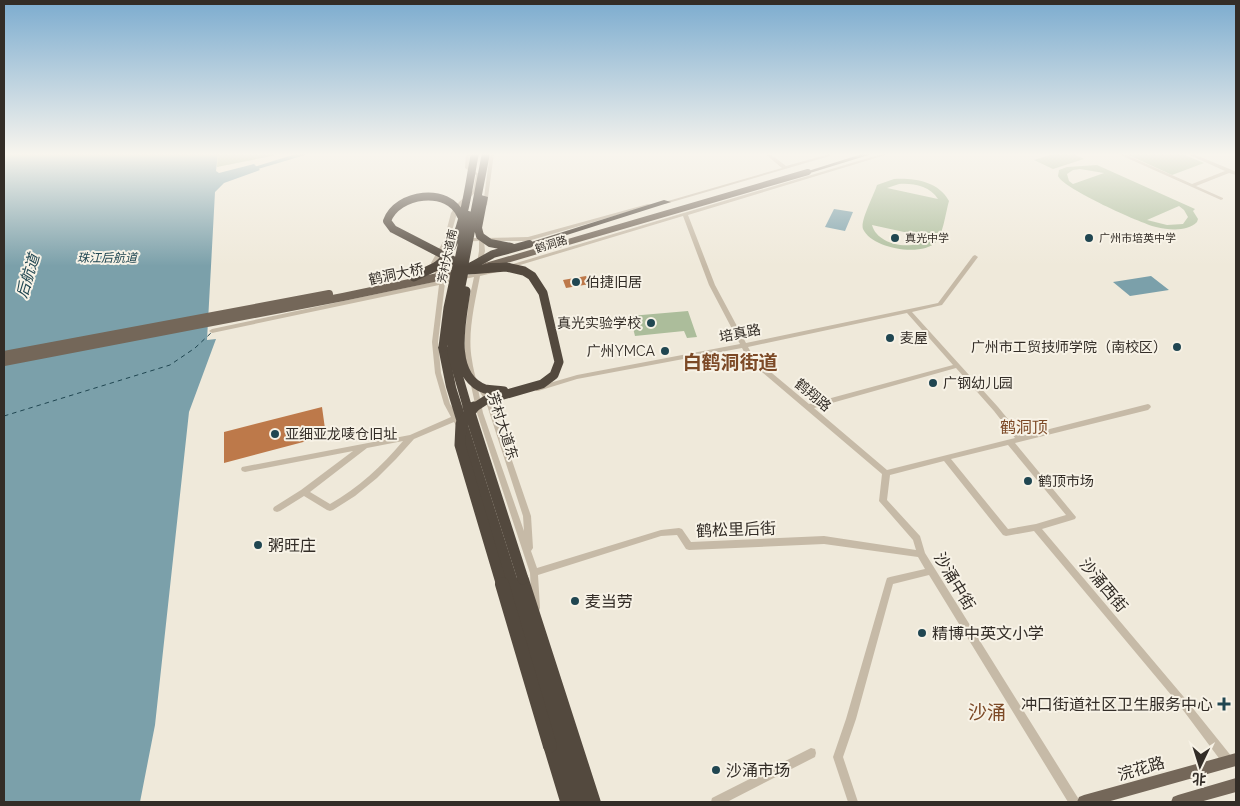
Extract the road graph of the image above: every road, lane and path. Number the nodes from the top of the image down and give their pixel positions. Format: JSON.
{"nodes":[{"id":1,"x":467,"y":191,"type":"edge"},
{"id":2,"x":472,"y":191,"type":"edge"},
{"id":3,"x":475,"y":191,"type":"edge"},
{"id":4,"x":481,"y":191,"type":"edge"},
{"id":5,"x":484,"y":191,"type":"edge"},
{"id":6,"x":484,"y":191,"type":"edge"},
{"id":7,"x":707,"y":191,"type":"edge"},
{"id":8,"x":732,"y":191,"type":"edge"},
{"id":9,"x":739,"y":191,"type":"edge"},
{"id":10,"x":764,"y":191,"type":"edge"},
{"id":11,"x":1202,"y":191,"type":"edge"},
{"id":12,"x":682,"y":198,"type":"junction"},
{"id":13,"x":1222,"y":200,"type":"dead end"},
{"id":14,"x":667,"y":202,"type":"junction"},
{"id":15,"x":699,"y":210,"type":"junction"},
{"id":16,"x":685,"y":214,"type":"junction"},
{"id":17,"x":461,"y":216,"type":"junction"},
{"id":18,"x":447,"y":240,"type":"junction"},
{"id":19,"x":481,"y":240,"type":"junction"},
{"id":20,"x":529,"y":244,"type":"junction"},
{"id":21,"x":466,"y":258,"type":"junction"},
{"id":22,"x":975,"y":258,"type":"dead end"},
{"id":23,"x":470,"y":275,"type":"junction"},
{"id":24,"x":414,"y":277,"type":"junction"},
{"id":25,"x":442,"y":284,"type":"junction"},
{"id":26,"x":451,"y":292,"type":"junction"},
{"id":27,"x":908,"y":311,"type":"junction"},
{"id":28,"x":212,"y":331,"type":"dead end"},
{"id":29,"x":743,"y":346,"type":"junction"},
{"id":30,"x":4,"y":355,"type":"edge"},
{"id":31,"x":4,"y":362,"type":"edge"},
{"id":32,"x":956,"y":366,"type":"junction"},
{"id":33,"x":470,"y":371,"type":"junction"},
{"id":34,"x":532,"y":386,"type":"junction"},
{"id":35,"x":489,"y":402,"type":"junction"},
{"id":36,"x":808,"y":406,"type":"junction"},
{"id":37,"x":1148,"y":407,"type":"dead end"},
{"id":38,"x":454,"y":418,"type":"junction"},
{"id":39,"x":465,"y":432,"type":"junction"},
{"id":40,"x":411,"y":436,"type":"junction"},
{"id":41,"x":1020,"y":439,"type":"junction"},
{"id":42,"x":1010,"y":442,"type":"junction"},
{"id":43,"x":367,"y":444,"type":"junction"},
{"id":44,"x":946,"y":458,"type":"junction"},
{"id":45,"x":245,"y":469,"type":"dead end"},
{"id":46,"x":886,"y":473,"type":"junction"},
{"id":47,"x":304,"y":492,"type":"junction"},
{"id":48,"x":277,"y":509,"type":"dead end"},
{"id":49,"x":1036,"y":527,"type":"junction"},
{"id":50,"x":922,"y":554,"type":"junction"},
{"id":51,"x":530,"y":558,"type":"junction"},
{"id":52,"x":931,"y":571,"type":"junction"},
{"id":53,"x":529,"y":576,"type":"junction"},
{"id":54,"x":811,"y":753,"type":"dead end"},
{"id":55,"x":1232,"y":760,"type":"edge"},
{"id":56,"x":1236,"y":785,"type":"edge"},
{"id":57,"x":568,"y":802,"type":"edge"},
{"id":58,"x":581,"y":802,"type":"edge"},
{"id":59,"x":593,"y":802,"type":"edge"},
{"id":60,"x":716,"y":802,"type":"edge"},
{"id":61,"x":853,"y":802,"type":"edge"},
{"id":62,"x":1074,"y":802,"type":"edge"},
{"id":63,"x":1084,"y":802,"type":"edge"},
{"id":64,"x":1178,"y":802,"type":"edge"}],
"edges":[{"from":1,"to":17,"type":"highway","bridge":true},
{"from":2,"to":26,"type":"highway","name":"芳村大道南","bridge":true},
{"from":3,"to":18,"type":"street","name":"芳村大道南"},
{"from":4,"to":21,"type":"highway","name":"芳村大道南","bridge":true},
{"from":5,"to":19,"type":"street","name":"芳村大道南"},
{"from":6,"to":20,"type":"highway","bridge":true},
{"from":7,"to":12,"type":"street","name":"鹤洞路"},
{"from":8,"to":24,"type":"main road","name":"鹤洞大桥","bridge":true},
{"from":9,"to":23,"type":"main road","name":"鹤洞大桥","bridge":true},
{"from":10,"to":15,"type":"street","name":"鹤洞路"},
{"from":11,"to":13,"type":"street"},
{"from":12,"to":14,"type":"street","name":"鹤洞路"},
{"from":12,"to":15,"type":"street"},
{"from":14,"to":19,"type":"street","name":"鹤洞路"},
{"from":14,"to":20,"type":"highway"},
{"from":15,"to":16,"type":"street","name":"鹤洞路"},
{"from":16,"to":23,"type":"street","name":"鹤洞路"},
{"from":16,"to":29,"type":"street","name":"鹤翔路"},
{"from":17,"to":23,"type":"highway","bridge":true},
{"from":17,"to":24,"type":"highway","bridge":true},
{"from":18,"to":19,"type":"street","name":"鹤洞路"},
{"from":18,"to":25,"type":"street"},
{"from":19,"to":23,"type":"street","name":"芳村大道东"},
{"from":20,"to":26,"type":"highway","bridge":true},
{"from":21,"to":23,"type":"highway","name":"芳村大道东","bridge":true},
{"from":21,"to":34,"type":"highway","bridge":true},
{"from":22,"to":27,"type":"street","name":"培真路"},
{"from":23,"to":25,"type":"street","name":"鹤洞路"},
{"from":23,"to":31,"type":"main road","name":"鹤洞大桥","bridge":true},
{"from":23,"to":33,"type":"street","name":"芳村大道东"},
{"from":23,"to":34,"type":"highway","bridge":true},
{"from":23,"to":53,"type":"highway","name":"芳村大道东","bridge":true},
{"from":24,"to":30,"type":"main road","name":"鹤洞大桥","bridge":true},
{"from":25,"to":28,"type":"street","name":"鹤洞路"},
{"from":25,"to":38,"type":"street"},
{"from":26,"to":39,"type":"highway","bridge":true},
{"from":27,"to":29,"type":"street","name":"培真路"},
{"from":27,"to":32,"type":"street"},
{"from":29,"to":35,"type":"street","name":"培真路"},
{"from":29,"to":36,"type":"street","name":"鹤翔路"},
{"from":32,"to":36,"type":"street"},
{"from":32,"to":41,"type":"street"},
{"from":33,"to":35,"type":"street"},
{"from":33,"to":51,"type":"street","name":"芳村大道东"},
{"from":34,"to":57,"type":"highway","bridge":true},
{"from":35,"to":51,"type":"street"},
{"from":36,"to":46,"type":"street","name":"鹤翔路"},
{"from":37,"to":41,"type":"street"},
{"from":38,"to":39,"type":"street"},
{"from":38,"to":40,"type":"street"},
{"from":39,"to":58,"type":"highway"},
{"from":40,"to":43,"type":"street"},
{"from":40,"to":47,"type":"street"},
{"from":41,"to":42,"type":"street"},
{"from":42,"to":44,"type":"street"},
{"from":42,"to":49,"type":"street"},
{"from":43,"to":45,"type":"street"},
{"from":43,"to":47,"type":"street"},
{"from":44,"to":46,"type":"street"},
{"from":44,"to":49,"type":"street"},
{"from":46,"to":50,"type":"street"},
{"from":47,"to":48,"type":"street"},
{"from":49,"to":55,"type":"street","name":"沙涌西街"},
{"from":50,"to":52,"type":"street","name":"沙涌中街"},
{"from":50,"to":53,"type":"street","name":"鹤松里后街"},
{"from":51,"to":53,"type":"street","name":"芳村大道东"},
{"from":52,"to":61,"type":"street"},
{"from":52,"to":62,"type":"street","name":"沙涌中街"},
{"from":53,"to":59,"type":"highway","name":"芳村大道东"},
{"from":54,"to":60,"type":"street"},
{"from":55,"to":63,"type":"main road","name":"浣花路"},
{"from":56,"to":64,"type":"main road"}]}
